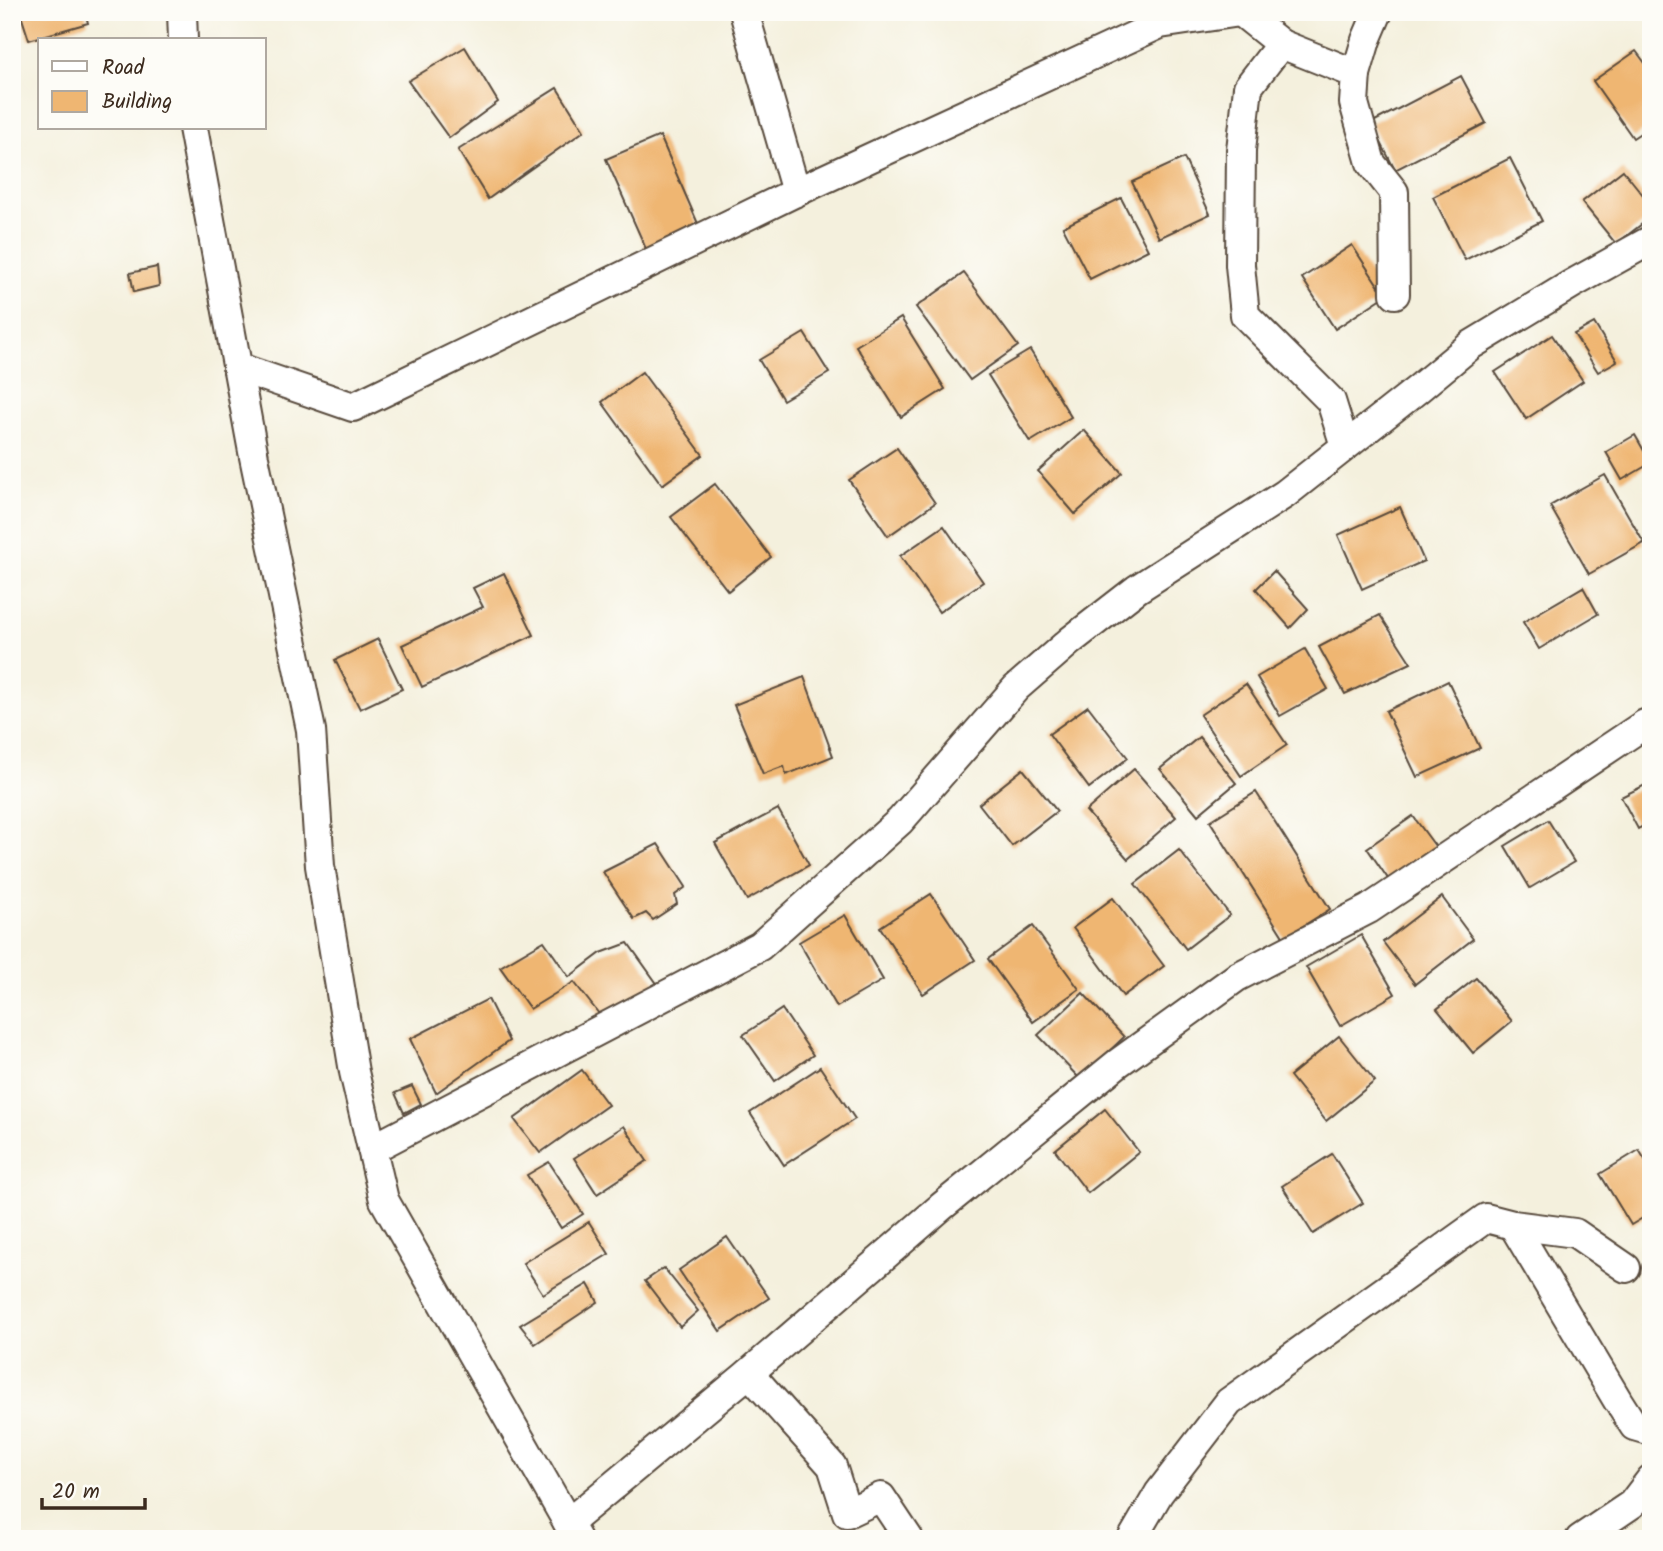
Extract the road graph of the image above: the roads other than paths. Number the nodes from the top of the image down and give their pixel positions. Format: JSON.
{"nodes":[{"id":1,"x":181,"y":12,"type":"edge"},
{"id":2,"x":744,"y":12,"type":"edge"},
{"id":3,"x":1241,"y":12,"type":"edge"},
{"id":4,"x":1378,"y":12,"type":"edge"},
{"id":5,"x":183,"y":38,"type":"edge"},
{"id":6,"x":1281,"y":44,"type":"junction"},
{"id":7,"x":1356,"y":74,"type":"junction"},
{"id":8,"x":193,"y":130,"type":"edge"},
{"id":9,"x":796,"y":192,"type":"junction"},
{"id":10,"x":1651,"y":240,"type":"edge"},
{"id":11,"x":1395,"y":294,"type":"dead end"},
{"id":12,"x":237,"y":367,"type":"junction"},
{"id":13,"x":1345,"y":446,"type":"junction"},
{"id":14,"x":1649,"y":730,"type":"edge"},
{"id":15,"x":372,"y":1149,"type":"junction"},
{"id":16,"x":1513,"y":1225,"type":"junction"},
{"id":17,"x":1626,"y":1268,"type":"dead end"},
{"id":18,"x":749,"y":1373,"type":"junction"},
{"id":19,"x":1651,"y":1431,"type":"edge"},
{"id":20,"x":1651,"y":1479,"type":"edge"},
{"id":21,"x":572,"y":1531,"type":"edge"},
{"id":22,"x":909,"y":1539,"type":"edge"},
{"id":23,"x":1132,"y":1539,"type":"edge"},
{"id":24,"x":1580,"y":1539,"type":"edge"}],
"edges":[{"from":1,"to":5,"type":"street"},
{"from":2,"to":9,"type":"street"},
{"from":3,"to":6,"type":"street"},
{"from":3,"to":9,"type":"street"},
{"from":4,"to":7,"type":"street"},
{"from":6,"to":7,"type":"street"},
{"from":6,"to":13,"type":"street"},
{"from":7,"to":11,"type":"street"},
{"from":8,"to":12,"type":"street"},
{"from":9,"to":12,"type":"street"},
{"from":10,"to":13,"type":"street"},
{"from":12,"to":15,"type":"street"},
{"from":13,"to":15,"type":"street"},
{"from":14,"to":18,"type":"street"},
{"from":15,"to":21,"type":"street"},
{"from":16,"to":17,"type":"street"},
{"from":16,"to":19,"type":"street"},
{"from":16,"to":23,"type":"street"},
{"from":18,"to":21,"type":"street"},
{"from":18,"to":22,"type":"street"},
{"from":20,"to":24,"type":"street"}]}
